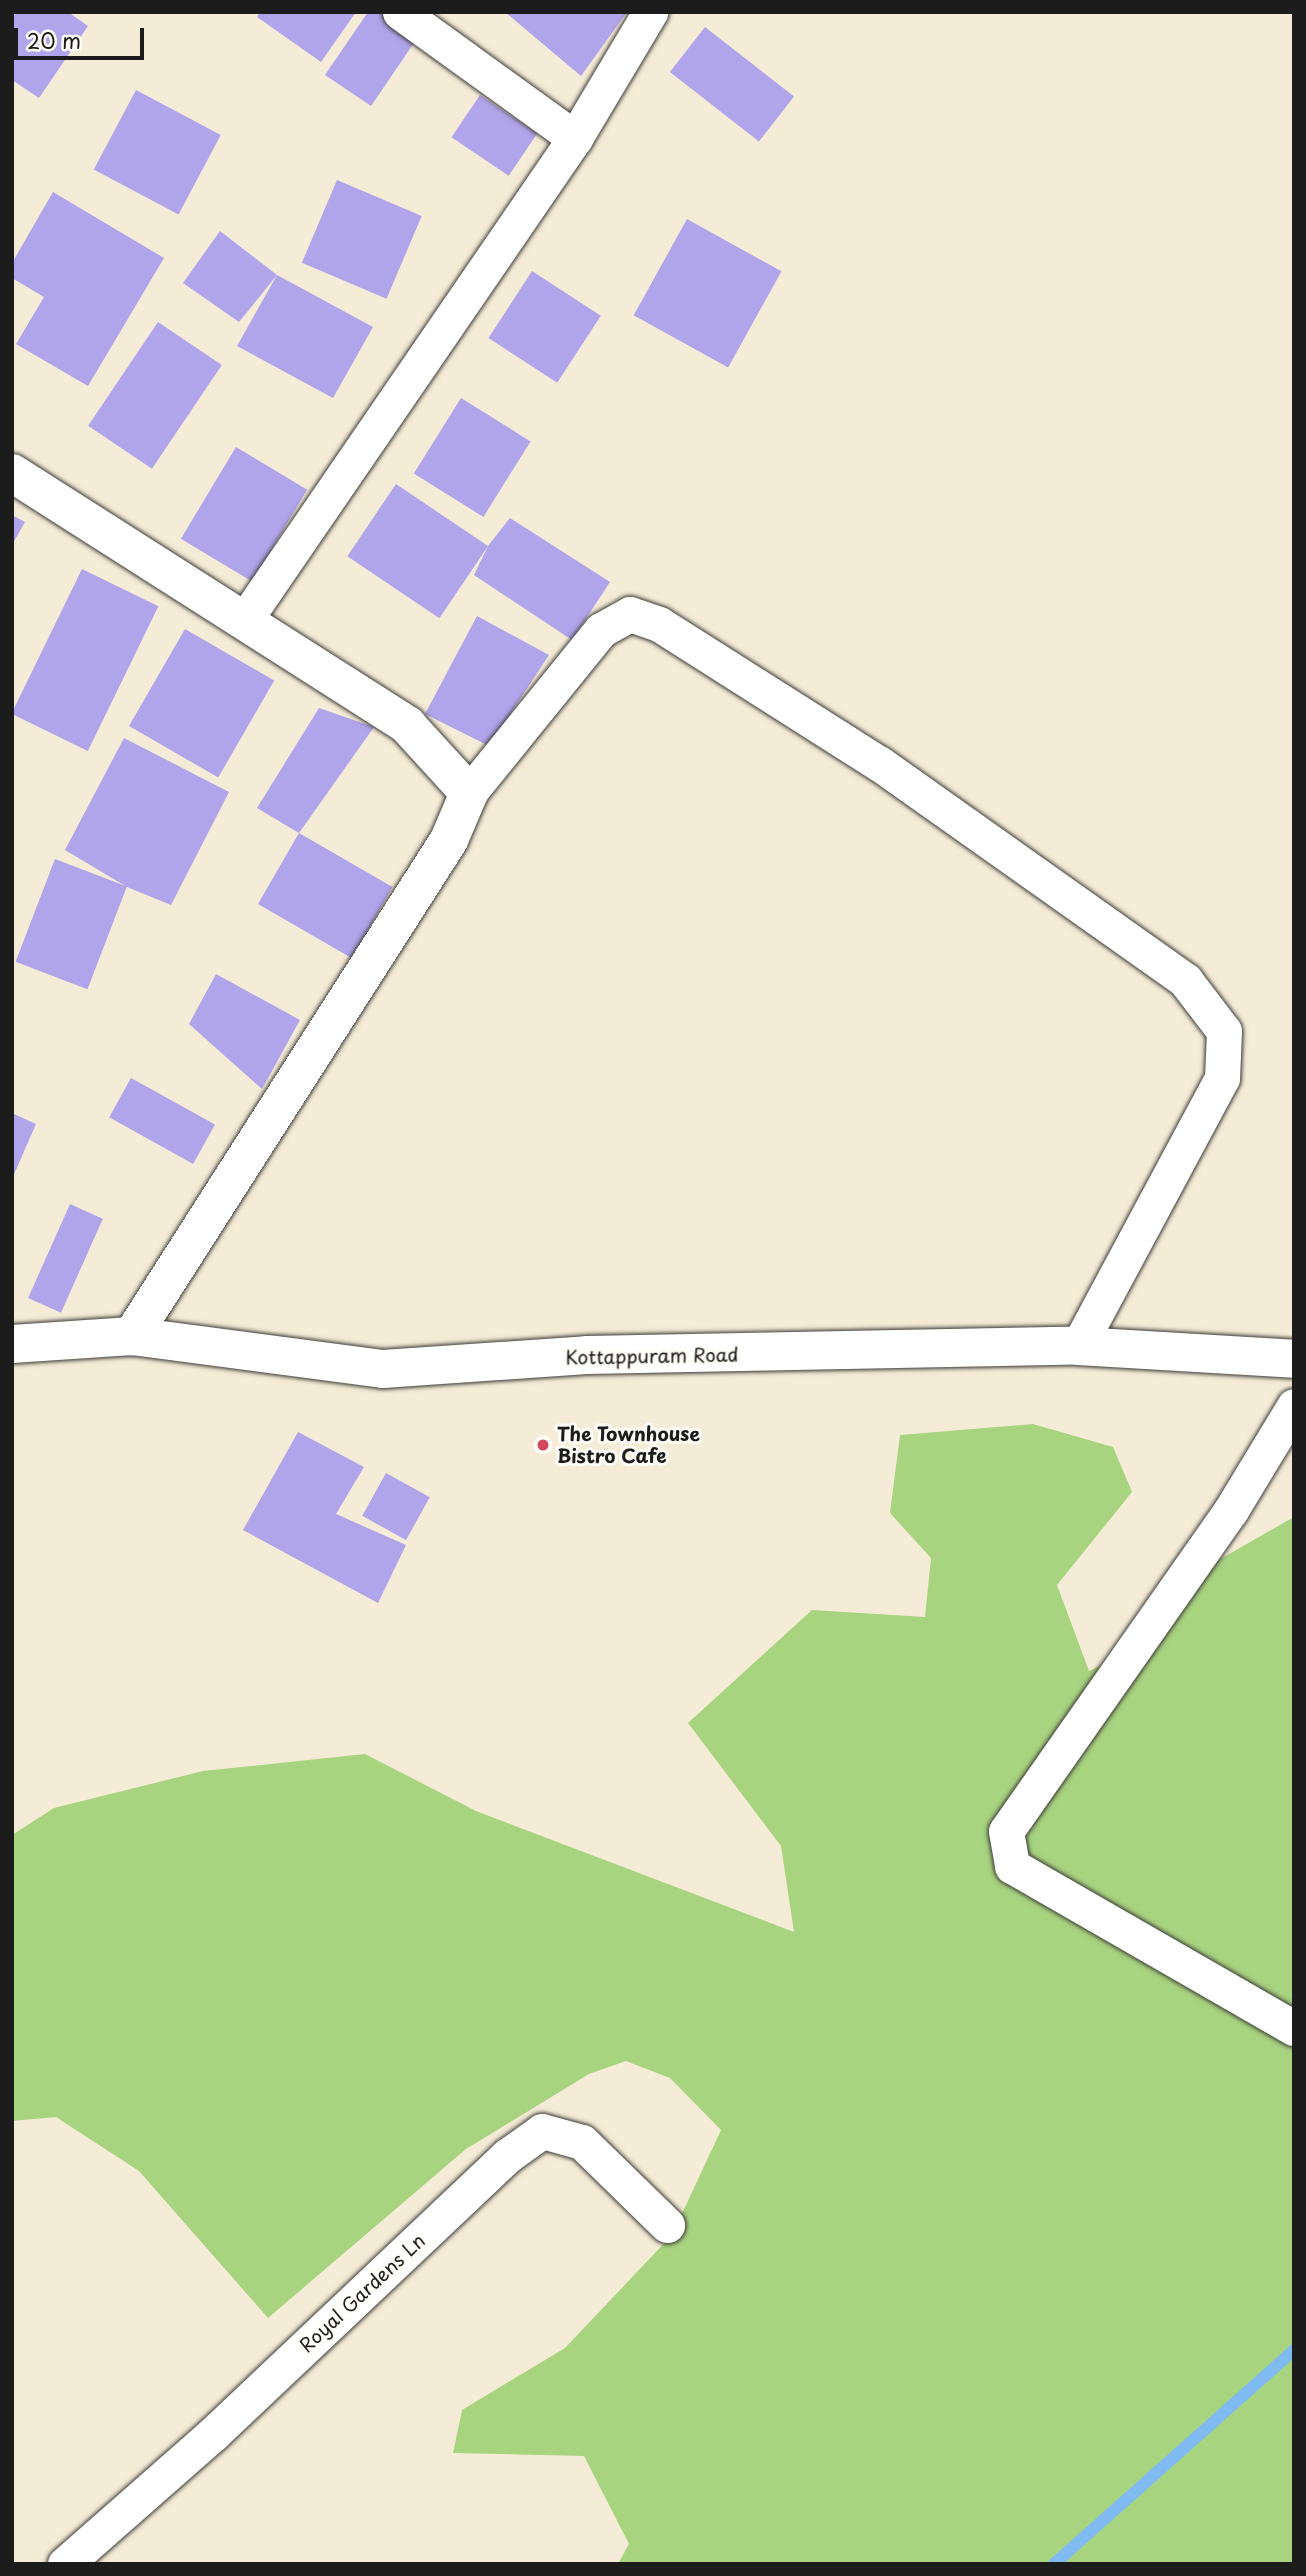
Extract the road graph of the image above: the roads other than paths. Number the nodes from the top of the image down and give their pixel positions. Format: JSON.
{"nodes":[{"id":1,"x":400,"y":12,"type":"edge"},
{"id":2,"x":650,"y":12,"type":"edge"},
{"id":3,"x":575,"y":138,"type":"junction"},
{"id":4,"x":12,"y":473,"type":"edge"},
{"id":5,"x":246,"y":618,"type":"junction"},
{"id":6,"x":469,"y":793,"type":"junction"},
{"id":7,"x":132,"y":1336,"type":"junction"},
{"id":8,"x":12,"y":1344,"type":"edge"},
{"id":9,"x":1078,"y":1346,"type":"junction"},
{"id":10,"x":1294,"y":1359,"type":"edge"},
{"id":11,"x":1294,"y":1406,"type":"edge"},
{"id":12,"x":1294,"y":2028,"type":"edge"},
{"id":13,"x":667,"y":2225,"type":"dead end"},
{"id":14,"x":65,"y":2564,"type":"edge"}],
"edges":[{"from":1,"to":3,"type":"street"},
{"from":2,"to":3,"type":"street"},
{"from":3,"to":5,"type":"street"},
{"from":4,"to":5,"type":"street"},
{"from":5,"to":6,"type":"street"},
{"from":6,"to":7,"type":"street"},
{"from":6,"to":9,"type":"street"},
{"from":7,"to":8,"type":"street","name":"Kottappuram Road"},
{"from":7,"to":9,"type":"street","name":"Kottappuram Road"},
{"from":9,"to":10,"type":"street","name":"Kottappuram Road"},
{"from":11,"to":12,"type":"street"},
{"from":13,"to":14,"type":"street","name":"Royal Gardens Ln"}]}
